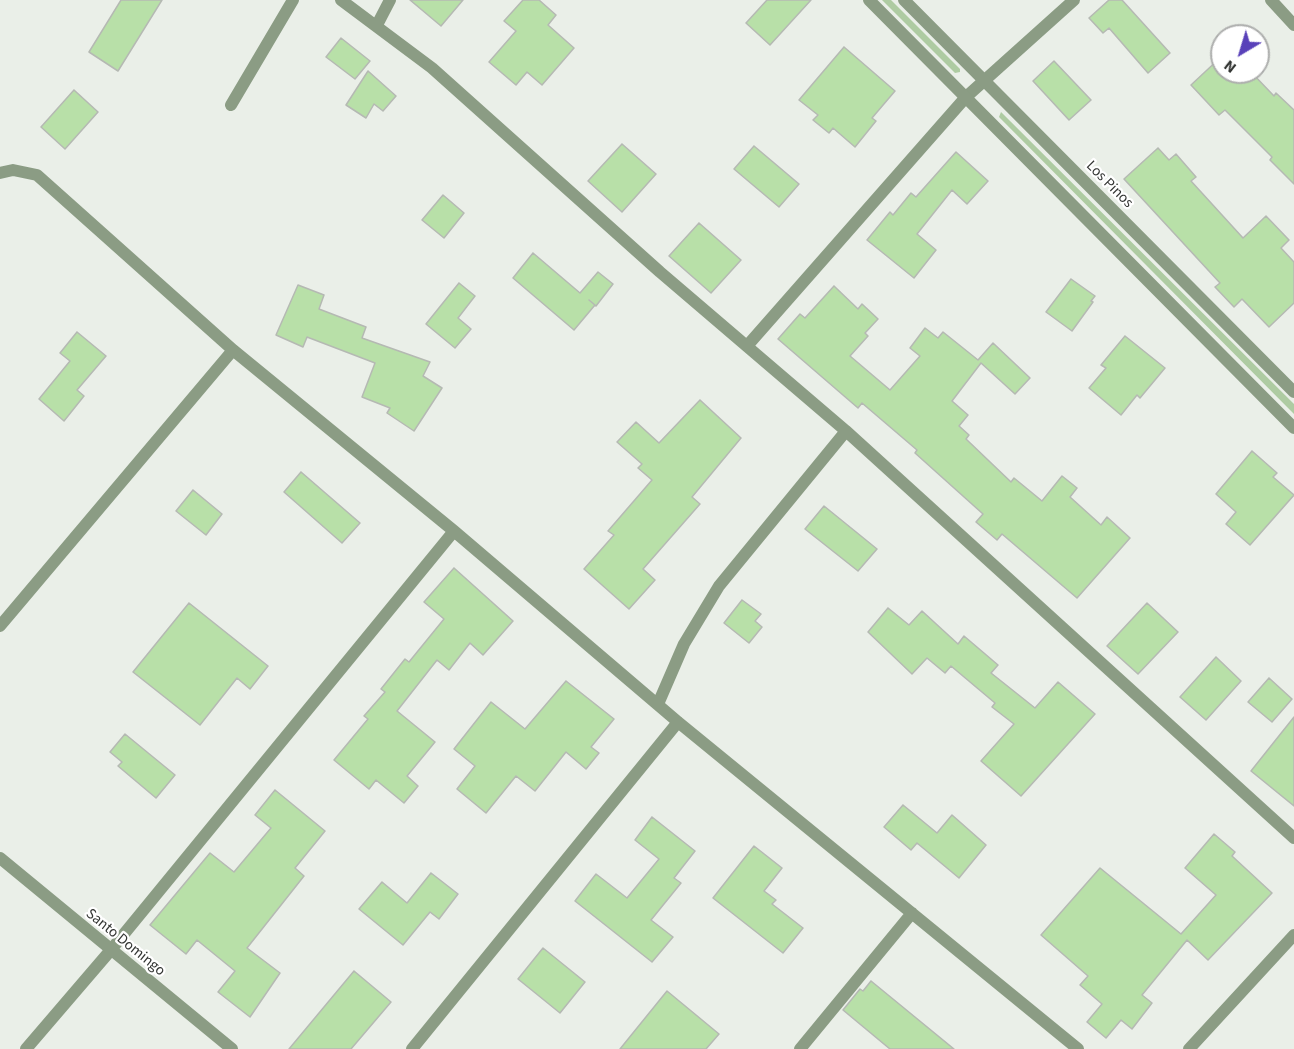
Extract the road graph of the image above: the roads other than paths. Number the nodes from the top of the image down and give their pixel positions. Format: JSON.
{"nodes":[{"id":1,"x":293,"y":0,"type":"edge"},
{"id":2,"x":341,"y":0,"type":"edge"},
{"id":3,"x":390,"y":0,"type":"edge"},
{"id":4,"x":869,"y":0,"type":"edge"},
{"id":5,"x":904,"y":0,"type":"edge"},
{"id":6,"x":1074,"y":0,"type":"edge"},
{"id":7,"x":1271,"y":0,"type":"edge"},
{"id":8,"x":377,"y":25,"type":"junction"},
{"id":9,"x":1294,"y":25,"type":"edge"},
{"id":10,"x":984,"y":81,"type":"junction"},
{"id":11,"x":966,"y":97,"type":"junction"},
{"id":12,"x":231,"y":105,"type":"dead end"},
{"id":13,"x":0,"y":174,"type":"edge"},
{"id":14,"x":747,"y":346,"type":"junction"},
{"id":15,"x":233,"y":350,"type":"junction"},
{"id":16,"x":1294,"y":392,"type":"edge"},
{"id":17,"x":1294,"y":428,"type":"edge"},
{"id":18,"x":846,"y":431,"type":"junction"},
{"id":19,"x":454,"y":531,"type":"junction"},
{"id":20,"x":0,"y":626,"type":"edge"},
{"id":21,"x":658,"y":704,"type":"junction"},
{"id":22,"x":678,"y":722,"type":"junction"},
{"id":23,"x":1294,"y":838,"type":"edge"},
{"id":24,"x":0,"y":858,"type":"edge"},
{"id":25,"x":912,"y":912,"type":"junction"},
{"id":26,"x":1294,"y":935,"type":"edge"},
{"id":27,"x":110,"y":951,"type":"junction"},
{"id":28,"x":26,"y":1049,"type":"edge"},
{"id":29,"x":232,"y":1049,"type":"edge"},
{"id":30,"x":412,"y":1049,"type":"edge"},
{"id":31,"x":800,"y":1049,"type":"edge"},
{"id":32,"x":1078,"y":1049,"type":"edge"},
{"id":33,"x":1189,"y":1049,"type":"edge"}],
"edges":[{"from":1,"to":12,"type":"street"},
{"from":2,"to":8,"type":"street"},
{"from":3,"to":8,"type":"street"},
{"from":4,"to":11,"type":"street"},
{"from":5,"to":10,"type":"street","name":"Los Pinos"},
{"from":6,"to":10,"type":"street"},
{"from":7,"to":9,"type":"street"},
{"from":8,"to":14,"type":"street"},
{"from":10,"to":11,"type":"street"},
{"from":10,"to":16,"type":"street","name":"Los Pinos"},
{"from":11,"to":14,"type":"street"},
{"from":11,"to":17,"type":"street"},
{"from":13,"to":15,"type":"street"},
{"from":14,"to":18,"type":"street"},
{"from":15,"to":19,"type":"street"},
{"from":15,"to":20,"type":"street"},
{"from":18,"to":21,"type":"street"},
{"from":18,"to":23,"type":"street"},
{"from":19,"to":21,"type":"street"},
{"from":19,"to":27,"type":"street"},
{"from":21,"to":22,"type":"street"},
{"from":22,"to":25,"type":"street"},
{"from":22,"to":30,"type":"street"},
{"from":24,"to":27,"type":"street","name":"Santo Domingo"},
{"from":25,"to":31,"type":"street"},
{"from":25,"to":32,"type":"street"},
{"from":26,"to":33,"type":"street"},
{"from":27,"to":28,"type":"street"},
{"from":27,"to":29,"type":"street","name":"Santo Domingo"}]}
